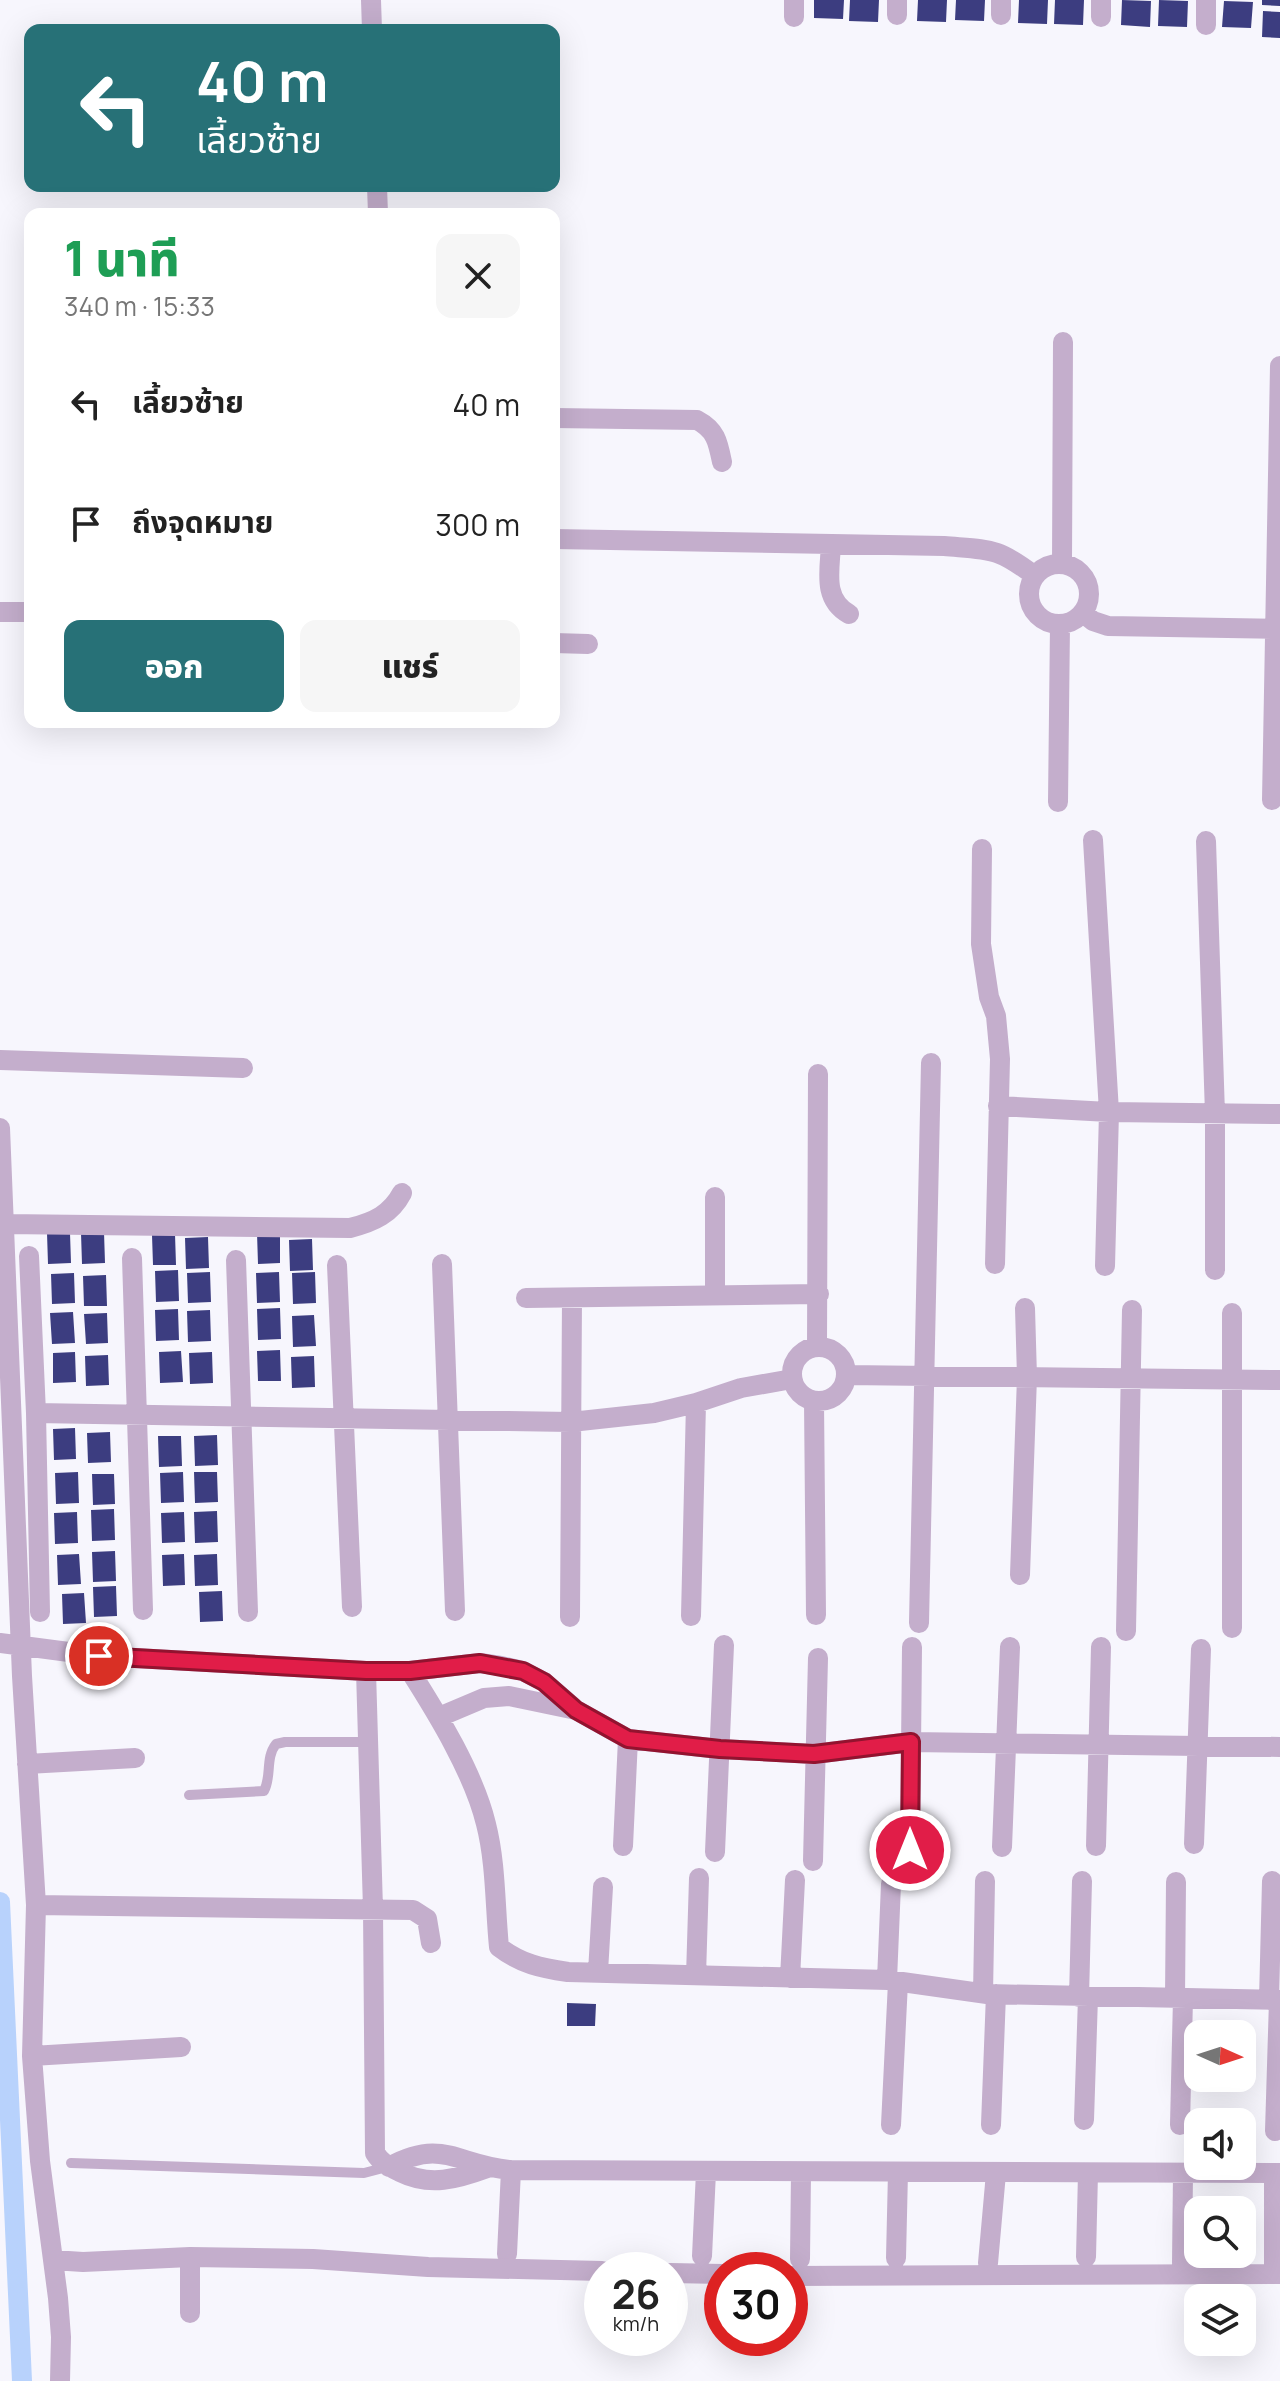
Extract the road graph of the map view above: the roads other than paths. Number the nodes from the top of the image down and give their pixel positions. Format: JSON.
{"nodes":[{"id":1,"x":371,"y":0,"type":"edge"},
{"id":2,"x":1206,"y":0,"type":"edge"},
{"id":3,"x":372,"y":24,"type":"edge"},
{"id":4,"x":1206,"y":25,"type":"dead end"},
{"id":5,"x":1063,"y":342,"type":"dead end"},
{"id":6,"x":1280,"y":366,"type":"edge"},
{"id":7,"x":560,"y":418,"type":"edge"},
{"id":8,"x":722,"y":462,"type":"dead end"},
{"id":9,"x":560,"y":539,"type":"edge"},
{"id":10,"x":831,"y":544,"type":"junction"},
{"id":11,"x":1062,"y":564,"type":"junction"},
{"id":12,"x":1035,"y":576,"type":"junction"},
{"id":13,"x":0,"y":612,"type":"edge"},
{"id":14,"x":24,"y":612,"type":"edge"},
{"id":15,"x":1083,"y":613,"type":"junction"},
{"id":16,"x":849,"y":614,"type":"dead end"},
{"id":17,"x":1060,"y":625,"type":"junction"},
{"id":18,"x":1278,"y":629,"type":"edge"},
{"id":19,"x":560,"y":643,"type":"edge"},
{"id":20,"x":588,"y":644,"type":"dead end"},
{"id":21,"x":1272,"y":800,"type":"dead end"},
{"id":22,"x":1058,"y":802,"type":"dead end"},
{"id":23,"x":1093,"y":840,"type":"dead end"},
{"id":24,"x":1206,"y":841,"type":"dead end"},
{"id":25,"x":982,"y":849,"type":"dead end"},
{"id":26,"x":0,"y":1060,"type":"edge"},
{"id":27,"x":931,"y":1063,"type":"dead end"},
{"id":28,"x":243,"y":1068,"type":"dead end"},
{"id":29,"x":818,"y":1074,"type":"dead end"},
{"id":30,"x":998,"y":1106,"type":"junction"},
{"id":31,"x":1109,"y":1112,"type":"junction"},
{"id":32,"x":1215,"y":1114,"type":"junction"},
{"id":33,"x":1280,"y":1114,"type":"edge"},
{"id":34,"x":0,"y":1128,"type":"edge"},
{"id":35,"x":402,"y":1193,"type":"dead end"},
{"id":36,"x":715,"y":1197,"type":"dead end"},
{"id":37,"x":6,"y":1224,"type":"junction"},
{"id":38,"x":29,"y":1256,"type":"dead end"},
{"id":39,"x":132,"y":1258,"type":"dead end"},
{"id":40,"x":236,"y":1260,"type":"dead end"},
{"id":41,"x":442,"y":1264,"type":"dead end"},
{"id":42,"x":995,"y":1264,"type":"dead end"},
{"id":43,"x":337,"y":1265,"type":"dead end"},
{"id":44,"x":1105,"y":1266,"type":"dead end"},
{"id":45,"x":1215,"y":1270,"type":"dead end"},
{"id":46,"x":819,"y":1294,"type":"junction"},
{"id":47,"x":715,"y":1295,"type":"junction"},
{"id":48,"x":526,"y":1298,"type":"dead end"},
{"id":49,"x":572,"y":1298,"type":"junction"},
{"id":50,"x":1025,"y":1308,"type":"dead end"},
{"id":51,"x":1132,"y":1310,"type":"dead end"},
{"id":52,"x":1232,"y":1313,"type":"dead end"},
{"id":53,"x":817,"y":1347,"type":"junction"},
{"id":54,"x":846,"y":1375,"type":"junction"},
{"id":55,"x":924,"y":1376,"type":"junction"},
{"id":56,"x":1027,"y":1377,"type":"junction"},
{"id":57,"x":792,"y":1379,"type":"junction"},
{"id":58,"x":1130,"y":1379,"type":"junction"},
{"id":59,"x":1234,"y":1380,"type":"junction"},
{"id":60,"x":1280,"y":1380,"type":"edge"},
{"id":61,"x":814,"y":1401,"type":"junction"},
{"id":62,"x":696,"y":1403,"type":"junction"},
{"id":63,"x":36,"y":1413,"type":"junction"},
{"id":64,"x":138,"y":1414,"type":"junction"},
{"id":65,"x":242,"y":1414,"type":"junction"},
{"id":66,"x":345,"y":1417,"type":"junction"},
{"id":67,"x":449,"y":1419,"type":"junction"},
{"id":68,"x":571,"y":1422,"type":"junction"},
{"id":69,"x":1020,"y":1575,"type":"dead end"},
{"id":70,"x":352,"y":1607,"type":"dead end"},
{"id":71,"x":143,"y":1610,"type":"dead end"},
{"id":72,"x":455,"y":1611,"type":"dead end"},
{"id":73,"x":40,"y":1612,"type":"dead end"},
{"id":74,"x":248,"y":1612,"type":"dead end"},
{"id":75,"x":816,"y":1615,"type":"dead end"},
{"id":76,"x":691,"y":1616,"type":"dead end"},
{"id":77,"x":570,"y":1617,"type":"dead end"},
{"id":78,"x":919,"y":1623,"type":"dead end"},
{"id":79,"x":1232,"y":1628,"type":"dead end"},
{"id":80,"x":1126,"y":1631,"type":"dead end"},
{"id":81,"x":11,"y":1645,"type":"edge"},
{"id":82,"x":724,"y":1645,"type":"dead end"},
{"id":83,"x":912,"y":1647,"type":"dead end"},
{"id":84,"x":1010,"y":1647,"type":"dead end"},
{"id":85,"x":1101,"y":1647,"type":"dead end"},
{"id":86,"x":1201,"y":1649,"type":"dead end"},
{"id":87,"x":818,"y":1658,"type":"dead end"},
{"id":88,"x":366,"y":1671,"type":"junction"},
{"id":89,"x":410,"y":1671,"type":"junction"},
{"id":90,"x":576,"y":1710,"type":"junction"},
{"id":91,"x":439,"y":1717,"type":"junction"},
{"id":92,"x":628,"y":1739,"type":"junction"},
{"id":93,"x":370,"y":1742,"type":"junction"},
{"id":94,"x":911,"y":1742,"type":"junction"},
{"id":95,"x":1006,"y":1744,"type":"junction"},
{"id":96,"x":1099,"y":1745,"type":"junction"},
{"id":97,"x":1198,"y":1746,"type":"junction"},
{"id":98,"x":1280,"y":1747,"type":"edge"},
{"id":99,"x":720,"y":1749,"type":"junction"},
{"id":100,"x":814,"y":1754,"type":"junction"},
{"id":101,"x":135,"y":1758,"type":"dead end"},
{"id":102,"x":27,"y":1764,"type":"junction"},
{"id":103,"x":189,"y":1795,"type":"dead end"},
{"id":104,"x":1194,"y":1844,"type":"dead end"},
{"id":105,"x":623,"y":1846,"type":"dead end"},
{"id":106,"x":1096,"y":1846,"type":"dead end"},
{"id":107,"x":1002,"y":1847,"type":"dead end"},
{"id":108,"x":910,"y":1850,"type":"dead end"},
{"id":109,"x":715,"y":1852,"type":"dead end"},
{"id":110,"x":813,"y":1861,"type":"dead end"},
{"id":111,"x":699,"y":1878,"type":"dead end"},
{"id":112,"x":795,"y":1880,"type":"dead end"},
{"id":113,"x":985,"y":1881,"type":"dead end"},
{"id":114,"x":1082,"y":1881,"type":"dead end"},
{"id":115,"x":1272,"y":1881,"type":"dead end"},
{"id":116,"x":1176,"y":1882,"type":"dead end"},
{"id":117,"x":891,"y":1884,"type":"dead end"},
{"id":118,"x":603,"y":1887,"type":"dead end"},
{"id":119,"x":36,"y":1905,"type":"junction"},
{"id":120,"x":373,"y":1909,"type":"junction"},
{"id":121,"x":431,"y":1943,"type":"dead end"},
{"id":122,"x":598,"y":1972,"type":"junction"},
{"id":123,"x":696,"y":1976,"type":"junction"},
{"id":124,"x":790,"y":1978,"type":"junction"},
{"id":125,"x":893,"y":1981,"type":"junction"},
{"id":126,"x":990,"y":1994,"type":"junction"},
{"id":127,"x":1083,"y":1997,"type":"junction"},
{"id":128,"x":1179,"y":1998,"type":"junction"},
{"id":129,"x":1276,"y":2000,"type":"edge"},
{"id":130,"x":181,"y":2047,"type":"dead end"},
{"id":131,"x":32,"y":2056,"type":"junction"},
{"id":132,"x":1084,"y":2120,"type":"dead end"},
{"id":133,"x":891,"y":2125,"type":"dead end"},
{"id":134,"x":991,"y":2125,"type":"dead end"},
{"id":135,"x":1180,"y":2125,"type":"dead end"},
{"id":136,"x":1275,"y":2131,"type":"dead end"},
{"id":137,"x":71,"y":2163,"type":"dead end"},
{"id":138,"x":389,"y":2167,"type":"junction"},
{"id":139,"x":487,"y":2168,"type":"junction"},
{"id":140,"x":511,"y":2170,"type":"junction"},
{"id":141,"x":706,"y":2172,"type":"junction"},
{"id":142,"x":801,"y":2172,"type":"junction"},
{"id":143,"x":898,"y":2172,"type":"junction"},
{"id":144,"x":996,"y":2173,"type":"junction"},
{"id":145,"x":1088,"y":2173,"type":"junction"},
{"id":146,"x":1183,"y":2173,"type":"junction"},
{"id":147,"x":1277,"y":2173,"type":"edge"},
{"id":148,"x":796,"y":2252,"type":"edge"},
{"id":149,"x":507,"y":2254,"type":"dead end"},
{"id":150,"x":702,"y":2256,"type":"dead end"},
{"id":151,"x":190,"y":2257,"type":"junction"},
{"id":152,"x":1086,"y":2257,"type":"dead end"},
{"id":153,"x":896,"y":2258,"type":"dead end"},
{"id":154,"x":53,"y":2260,"type":"junction"},
{"id":155,"x":988,"y":2263,"type":"dead end"},
{"id":156,"x":1182,"y":2263,"type":"dead end"},
{"id":157,"x":808,"y":2268,"type":"edge"},
{"id":158,"x":1277,"y":2269,"type":"edge"},
{"id":159,"x":584,"y":2271,"type":"edge"},
{"id":160,"x":190,"y":2313,"type":"dead end"},
{"id":161,"x":60,"y":2381,"type":"edge"}],
"edges":[{"from":1,"to":3,"type":"street"},
{"from":2,"to":4,"type":"street"},
{"from":5,"to":11,"type":"street"},
{"from":6,"to":18,"type":"street"},
{"from":7,"to":8,"type":"street"},
{"from":9,"to":10,"type":"street"},
{"from":10,"to":12,"type":"street"},
{"from":10,"to":16,"type":"street"},
{"from":11,"to":12,"type":"street"},
{"from":11,"to":15,"type":"street"},
{"from":12,"to":17,"type":"street"},
{"from":13,"to":14,"type":"street"},
{"from":15,"to":17,"type":"street"},
{"from":15,"to":18,"type":"street"},
{"from":17,"to":22,"type":"street"},
{"from":18,"to":21,"type":"street"},
{"from":19,"to":20,"type":"street"},
{"from":23,"to":31,"type":"street"},
{"from":24,"to":32,"type":"street"},
{"from":25,"to":30,"type":"street"},
{"from":26,"to":28,"type":"street"},
{"from":27,"to":55,"type":"street"},
{"from":29,"to":46,"type":"street"},
{"from":30,"to":31,"type":"street"},
{"from":30,"to":42,"type":"street"},
{"from":31,"to":32,"type":"street"},
{"from":31,"to":44,"type":"street"},
{"from":32,"to":33,"type":"street"},
{"from":32,"to":45,"type":"street"},
{"from":34,"to":37,"type":"street"},
{"from":35,"to":37,"type":"street"},
{"from":36,"to":47,"type":"street"},
{"from":37,"to":81,"type":"street"},
{"from":38,"to":63,"type":"street"},
{"from":39,"to":64,"type":"street"},
{"from":40,"to":65,"type":"street"},
{"from":41,"to":67,"type":"street"},
{"from":43,"to":66,"type":"street"},
{"from":46,"to":47,"type":"street"},
{"from":46,"to":53,"type":"street"},
{"from":47,"to":49,"type":"street"},
{"from":48,"to":49,"type":"street"},
{"from":49,"to":68,"type":"street"},
{"from":50,"to":56,"type":"street"},
{"from":51,"to":58,"type":"street"},
{"from":52,"to":59,"type":"street"},
{"from":53,"to":54,"type":"street"},
{"from":53,"to":57,"type":"street"},
{"from":54,"to":55,"type":"street"},
{"from":54,"to":61,"type":"street"},
{"from":55,"to":56,"type":"street"},
{"from":55,"to":78,"type":"street"},
{"from":56,"to":58,"type":"street"},
{"from":56,"to":69,"type":"street"},
{"from":57,"to":61,"type":"street"},
{"from":57,"to":62,"type":"street"},
{"from":58,"to":59,"type":"street"},
{"from":58,"to":80,"type":"street"},
{"from":59,"to":60,"type":"street"},
{"from":59,"to":79,"type":"street"},
{"from":61,"to":75,"type":"street"},
{"from":62,"to":68,"type":"street"},
{"from":62,"to":76,"type":"street"},
{"from":63,"to":64,"type":"street"},
{"from":63,"to":73,"type":"street"},
{"from":64,"to":65,"type":"street"},
{"from":64,"to":71,"type":"street"},
{"from":65,"to":66,"type":"street"},
{"from":65,"to":74,"type":"street"},
{"from":66,"to":67,"type":"street"},
{"from":66,"to":70,"type":"street"},
{"from":67,"to":68,"type":"street"},
{"from":67,"to":72,"type":"street"},
{"from":68,"to":77,"type":"street"},
{"from":81,"to":88,"type":"street"},
{"from":81,"to":102,"type":"street"},
{"from":82,"to":99,"type":"street"},
{"from":83,"to":94,"type":"street"},
{"from":84,"to":95,"type":"street"},
{"from":85,"to":96,"type":"street"},
{"from":86,"to":97,"type":"street"},
{"from":87,"to":100,"type":"street"},
{"from":88,"to":89,"type":"street"},
{"from":88,"to":93,"type":"street"},
{"from":89,"to":90,"type":"street"},
{"from":89,"to":91,"type":"street"},
{"from":90,"to":91,"type":"street"},
{"from":90,"to":92,"type":"street"},
{"from":91,"to":122,"type":"street"},
{"from":92,"to":99,"type":"street"},
{"from":92,"to":105,"type":"street"},
{"from":93,"to":103,"type":"lane"},
{"from":93,"to":120,"type":"street"},
{"from":94,"to":95,"type":"street"},
{"from":94,"to":100,"type":"street"},
{"from":94,"to":108,"type":"street"},
{"from":95,"to":96,"type":"street"},
{"from":95,"to":107,"type":"street"},
{"from":96,"to":97,"type":"street"},
{"from":96,"to":106,"type":"street"},
{"from":97,"to":98,"type":"street"},
{"from":97,"to":104,"type":"street"},
{"from":99,"to":100,"type":"street"},
{"from":99,"to":109,"type":"street"},
{"from":100,"to":110,"type":"street"},
{"from":101,"to":102,"type":"street"},
{"from":102,"to":119,"type":"street"},
{"from":111,"to":123,"type":"street"},
{"from":112,"to":124,"type":"street"},
{"from":113,"to":126,"type":"street"},
{"from":114,"to":127,"type":"street"},
{"from":115,"to":129,"type":"street"},
{"from":116,"to":128,"type":"street"},
{"from":117,"to":125,"type":"street"},
{"from":118,"to":122,"type":"street"},
{"from":119,"to":120,"type":"street"},
{"from":119,"to":131,"type":"street"},
{"from":120,"to":121,"type":"street"},
{"from":120,"to":138,"type":"street"},
{"from":122,"to":123,"type":"street"},
{"from":123,"to":124,"type":"street"},
{"from":124,"to":125,"type":"street"},
{"from":125,"to":126,"type":"street"},
{"from":125,"to":133,"type":"street"},
{"from":126,"to":127,"type":"street"},
{"from":126,"to":134,"type":"street"},
{"from":127,"to":128,"type":"street"},
{"from":127,"to":132,"type":"street"},
{"from":128,"to":129,"type":"street"},
{"from":128,"to":135,"type":"street"},
{"from":129,"to":136,"type":"street"},
{"from":130,"to":131,"type":"street"},
{"from":131,"to":154,"type":"street"},
{"from":137,"to":138,"type":"lane"},
{"from":138,"to":139,"type":"street"},
{"from":138,"to":139,"type":"street"},
{"from":139,"to":140,"type":"street"},
{"from":140,"to":141,"type":"street"},
{"from":140,"to":149,"type":"street"},
{"from":141,"to":142,"type":"street"},
{"from":141,"to":150,"type":"street"},
{"from":142,"to":143,"type":"street"},
{"from":142,"to":148,"type":"street"},
{"from":143,"to":144,"type":"street"},
{"from":143,"to":153,"type":"street"},
{"from":144,"to":145,"type":"street"},
{"from":144,"to":155,"type":"street"},
{"from":145,"to":146,"type":"street"},
{"from":145,"to":152,"type":"street"},
{"from":146,"to":147,"type":"street"},
{"from":146,"to":156,"type":"street"},
{"from":147,"to":158,"type":"street"},
{"from":151,"to":154,"type":"street"},
{"from":151,"to":159,"type":"street"},
{"from":151,"to":160,"type":"street"},
{"from":154,"to":161,"type":"street"},
{"from":157,"to":158,"type":"street"}]}
